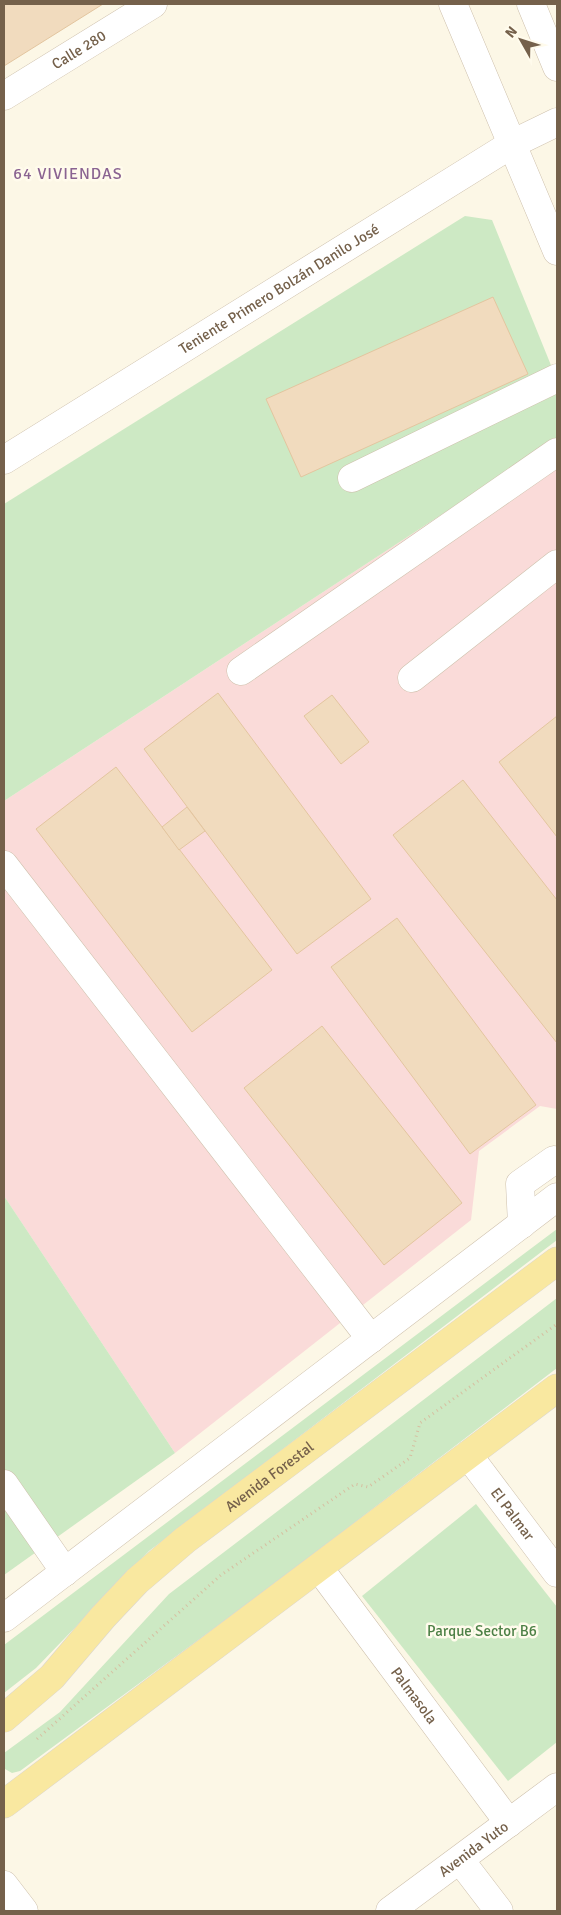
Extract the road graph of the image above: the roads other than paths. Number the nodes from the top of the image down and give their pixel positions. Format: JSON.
{"nodes":[{"id":1,"x":153,"y":4,"type":"edge"},
{"id":2,"x":453,"y":4,"type":"edge"},
{"id":3,"x":531,"y":4,"type":"edge"},
{"id":4,"x":557,"y":67,"type":"edge"},
{"id":5,"x":4,"y":96,"type":"edge"},
{"id":6,"x":557,"y":122,"type":"edge"},
{"id":7,"x":512,"y":144,"type":"junction"},
{"id":8,"x":557,"y":251,"type":"edge"},
{"id":9,"x":557,"y":378,"type":"edge"},
{"id":10,"x":557,"y":452,"type":"edge"},
{"id":11,"x":4,"y":460,"type":"edge"},
{"id":12,"x":352,"y":478,"type":"dead end"},
{"id":13,"x":557,"y":564,"type":"edge"},
{"id":14,"x":241,"y":671,"type":"dead end"},
{"id":15,"x":412,"y":678,"type":"dead end"},
{"id":16,"x":4,"y":865,"type":"edge"},
{"id":17,"x":557,"y":1161,"type":"edge"},
{"id":18,"x":557,"y":1197,"type":"edge"},
{"id":19,"x":522,"y":1224,"type":"junction"},
{"id":20,"x":557,"y":1261,"type":"edge"},
{"id":21,"x":371,"y":1339,"type":"junction"},
{"id":22,"x":557,"y":1388,"type":"edge"},
{"id":23,"x":468,"y":1455,"type":"junction"},
{"id":24,"x":4,"y":1484,"type":"edge"},
{"id":25,"x":319,"y":1568,"type":"junction"},
{"id":26,"x":64,"y":1572,"type":"junction"},
{"id":27,"x":557,"y":1573,"type":"edge"},
{"id":28,"x":4,"y":1618,"type":"edge"},
{"id":29,"x":4,"y":1718,"type":"edge"},
{"id":30,"x":557,"y":1786,"type":"edge"},
{"id":31,"x":4,"y":1804,"type":"edge"},
{"id":32,"x":509,"y":1823,"type":"junction"},
{"id":33,"x":460,"y":1860,"type":"junction"},
{"id":34,"x":4,"y":1885,"type":"edge"},
{"id":35,"x":24,"y":1911,"type":"edge"},
{"id":36,"x":390,"y":1911,"type":"edge"},
{"id":37,"x":499,"y":1911,"type":"edge"}],
"edges":[{"from":1,"to":5,"type":"street","name":"Calle 280"},
{"from":2,"to":7,"type":"street"},
{"from":3,"to":4,"type":"street"},
{"from":6,"to":7,"type":"street","name":"Teniente Primero Bolzán Danilo José"},
{"from":7,"to":8,"type":"street"},
{"from":7,"to":11,"type":"street","name":"Teniente Primero Bolzán Danilo José"},
{"from":9,"to":12,"type":"street"},
{"from":10,"to":14,"type":"street"},
{"from":13,"to":15,"type":"street"},
{"from":16,"to":21,"type":"street"},
{"from":17,"to":19,"type":"street"},
{"from":18,"to":19,"type":"street"},
{"from":19,"to":21,"type":"street"},
{"from":20,"to":29,"type":"main road","name":"Avenida Forestal"},
{"from":21,"to":26,"type":"street"},
{"from":22,"to":23,"type":"main road"},
{"from":23,"to":25,"type":"main road"},
{"from":23,"to":27,"type":"street","name":"El Palmar"},
{"from":24,"to":26,"type":"street"},
{"from":25,"to":31,"type":"main road"},
{"from":25,"to":32,"type":"street","name":"Palmasola"},
{"from":26,"to":28,"type":"street"},
{"from":30,"to":32,"type":"street","name":"Avenida Yuto"},
{"from":32,"to":33,"type":"street","name":"Avenida Yuto"},
{"from":33,"to":36,"type":"street","name":"Avenida Yuto"},
{"from":33,"to":37,"type":"street"},
{"from":34,"to":35,"type":"street"}]}
